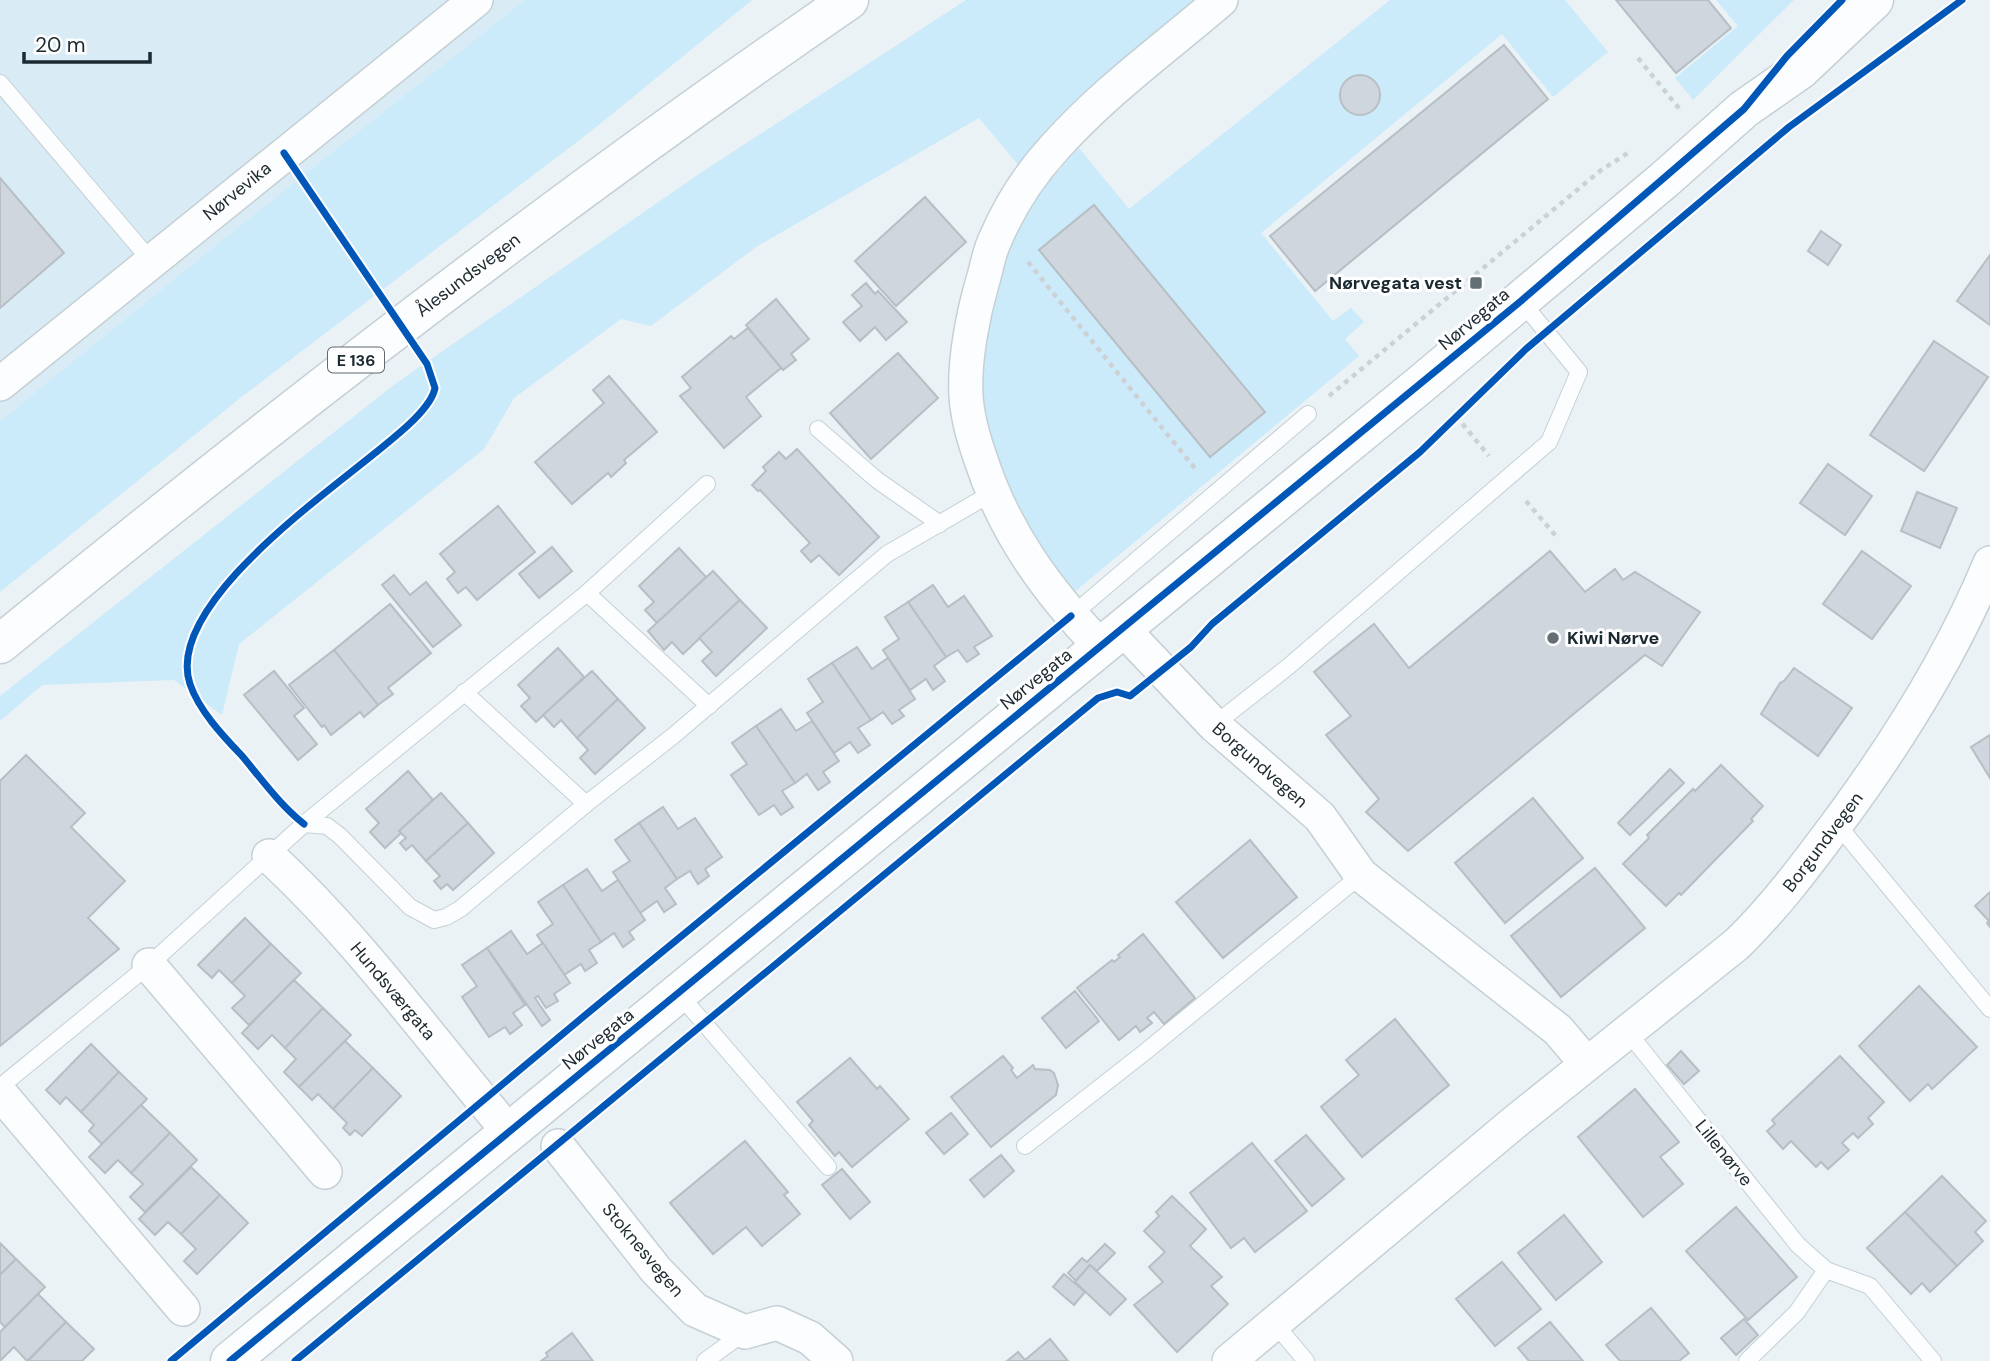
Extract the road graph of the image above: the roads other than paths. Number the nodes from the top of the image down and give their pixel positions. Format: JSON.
{"nodes":[{"id":1,"x":476,"y":0,"type":"edge"},
{"id":2,"x":849,"y":0,"type":"edge"},
{"id":3,"x":1222,"y":0,"type":"edge"},
{"id":4,"x":1842,"y":0,"type":"edge"},
{"id":5,"x":1874,"y":0,"type":"edge"},
{"id":6,"x":0,"y":83,"type":"edge"},
{"id":7,"x":1744,"y":109,"type":"junction"},
{"id":8,"x":151,"y":261,"type":"junction"},
{"id":9,"x":1521,"y":301,"type":"junction"},
{"id":10,"x":0,"y":384,"type":"edge"},
{"id":11,"x":1308,"y":414,"type":"road end"},
{"id":12,"x":818,"y":429,"type":"dead end"},
{"id":13,"x":708,"y":484,"type":"dead end"},
{"id":14,"x":992,"y":493,"type":"junction"},
{"id":15,"x":940,"y":524,"type":"junction"},
{"id":16,"x":1990,"y":563,"type":"edge"},
{"id":17,"x":587,"y":593,"type":"junction"},
{"id":18,"x":1071,"y":616,"type":"junction"},
{"id":19,"x":1112,"y":638,"type":"junction"},
{"id":20,"x":0,"y":644,"type":"edge"},
{"id":21,"x":464,"y":692,"type":"junction"},
{"id":22,"x":709,"y":706,"type":"junction"},
{"id":23,"x":1214,"y":725,"type":"junction"},
{"id":24,"x":586,"y":804,"type":"junction"},
{"id":25,"x":304,"y":824,"type":"junction"},
{"id":26,"x":1837,"y":824,"type":"junction"},
{"id":27,"x":269,"y":856,"type":"junction"},
{"id":28,"x":1360,"y":875,"type":"junction"},
{"id":29,"x":149,"y":965,"type":"junction"},
{"id":30,"x":678,"y":994,"type":"junction"},
{"id":31,"x":1990,"y":1009,"type":"edge"},
{"id":32,"x":1627,"y":1031,"type":"junction"},
{"id":33,"x":1586,"y":1063,"type":"junction"},
{"id":34,"x":0,"y":1087,"type":"edge"},
{"id":35,"x":0,"y":1093,"type":"edge"},
{"id":36,"x":509,"y":1132,"type":"junction"},
{"id":37,"x":558,"y":1146,"type":"dead end"},
{"id":38,"x":1025,"y":1146,"type":"dead end"},
{"id":39,"x":828,"y":1167,"type":"dead end"},
{"id":40,"x":326,"y":1172,"type":"dead end"},
{"id":41,"x":1826,"y":1270,"type":"junction"},
{"id":42,"x":183,"y":1309,"type":"dead end"},
{"id":43,"x":1275,"y":1324,"type":"junction"},
{"id":44,"x":744,"y":1332,"type":"junction"},
{"id":45,"x":230,"y":1361,"type":"edge"},
{"id":46,"x":705,"y":1361,"type":"edge"},
{"id":47,"x":836,"y":1361,"type":"edge"},
{"id":48,"x":1229,"y":1361,"type":"edge"},
{"id":49,"x":1306,"y":1361,"type":"edge"},
{"id":50,"x":1746,"y":1361,"type":"edge"},
{"id":51,"x":1933,"y":1361,"type":"edge"}],
"edges":[{"from":1,"to":8,"type":"street","name":"Nørvevika"},
{"from":2,"to":20,"type":"main road","name":"Ålesundsvegen","number":"E 136"},
{"from":3,"to":14,"type":"street","name":"Nørvegata"},
{"from":4,"to":7,"type":"main road","name":"Nørvegata"},
{"from":5,"to":7,"type":"main road","name":"Nørvegata"},
{"from":6,"to":8,"type":"lane"},
{"from":7,"to":9,"type":"main road","name":"Nørvegata"},
{"from":8,"to":10,"type":"street","name":"Nørvevika"},
{"from":9,"to":19,"type":"main road","name":"Nørvegata"},
{"from":9,"to":23,"type":"lane"},
{"from":11,"to":18,"type":"lane"},
{"from":12,"to":15,"type":"lane"},
{"from":13,"to":17,"type":"lane"},
{"from":14,"to":15,"type":"lane"},
{"from":14,"to":18,"type":"street","name":"Nørvegata"},
{"from":15,"to":22,"type":"lane"},
{"from":16,"to":26,"type":"street","name":"Borgundvegen"},
{"from":17,"to":21,"type":"lane"},
{"from":17,"to":22,"type":"lane"},
{"from":18,"to":19,"type":"street","name":"Nørvegata"},
{"from":19,"to":23,"type":"street","name":"Borgundvegen"},
{"from":19,"to":30,"type":"main road","name":"Nørvegata"},
{"from":21,"to":24,"type":"lane"},
{"from":21,"to":25,"type":"lane"},
{"from":22,"to":24,"type":"lane"},
{"from":23,"to":28,"type":"street","name":"Borgundvegen"},
{"from":24,"to":25,"type":"lane"},
{"from":25,"to":27,"type":"lane"},
{"from":26,"to":31,"type":"lane"},
{"from":26,"to":32,"type":"street","name":"Borgundvegen"},
{"from":27,"to":29,"type":"lane"},
{"from":27,"to":36,"type":"street","name":"Hundsværgata"},
{"from":28,"to":33,"type":"street","name":"Borgundvegen"},
{"from":28,"to":38,"type":"lane"},
{"from":29,"to":34,"type":"lane"},
{"from":29,"to":40,"type":"street"},
{"from":30,"to":36,"type":"main road","name":"Nørvegata"},
{"from":30,"to":39,"type":"lane"},
{"from":32,"to":33,"type":"street","name":"Borgundvegen"},
{"from":32,"to":41,"type":"lane","name":"Lillenørve"},
{"from":33,"to":43,"type":"street","name":"Borgundvegen"},
{"from":35,"to":42,"type":"street"},
{"from":36,"to":45,"type":"main road","name":"Nørvegata"},
{"from":37,"to":44,"type":"street","name":"Stoknesvegen"},
{"from":41,"to":50,"type":"lane"},
{"from":41,"to":51,"type":"lane","name":"Lillenørve"},
{"from":43,"to":48,"type":"street","name":"Borgundvegen"},
{"from":43,"to":49,"type":"lane"},
{"from":44,"to":46,"type":"lane"},
{"from":44,"to":47,"type":"street"}]}
